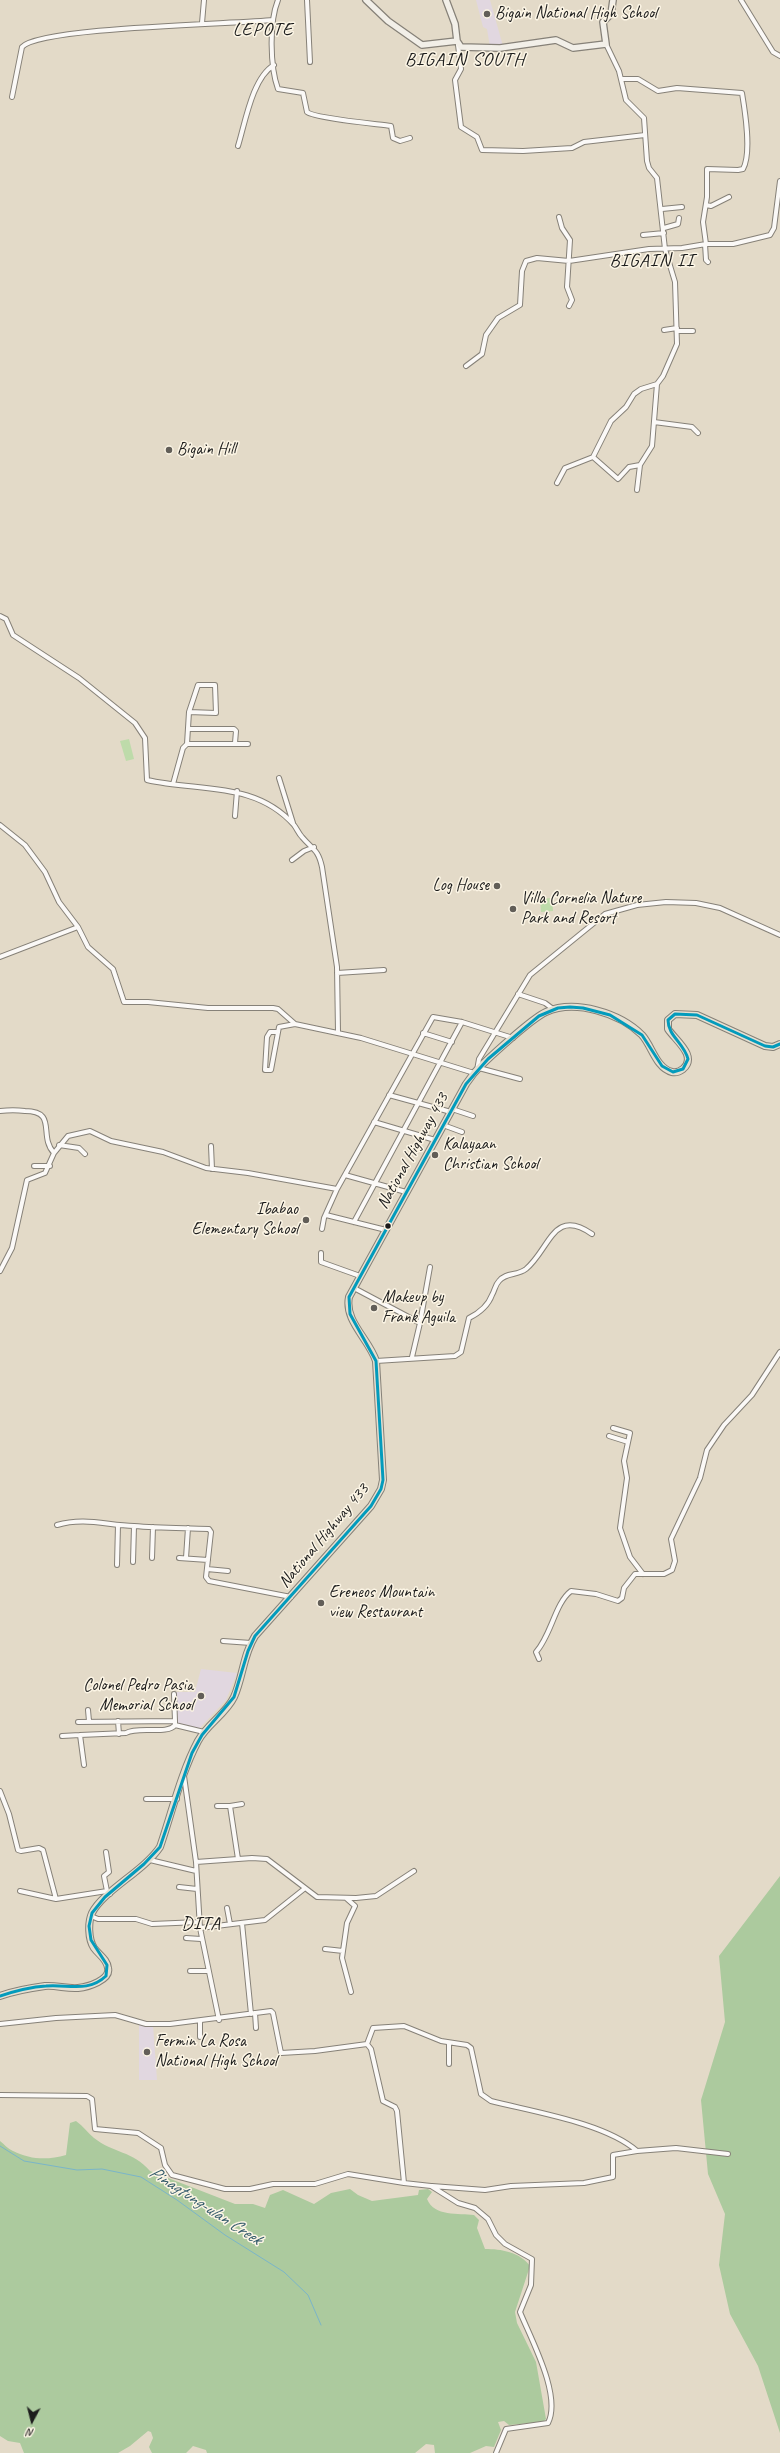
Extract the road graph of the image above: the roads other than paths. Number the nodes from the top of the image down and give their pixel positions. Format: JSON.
{"nodes":[{"id":1,"x":204,"y":0,"type":"edge"},
{"id":2,"x":278,"y":0,"type":"edge"},
{"id":3,"x":307,"y":0,"type":"edge"},
{"id":4,"x":366,"y":0,"type":"edge"},
{"id":5,"x":446,"y":0,"type":"edge"},
{"id":6,"x":613,"y":0,"type":"edge"},
{"id":7,"x":741,"y":0,"type":"edge"},
{"id":8,"x":273,"y":20,"type":"junction"},
{"id":9,"x":202,"y":23,"type":"junction"},
{"id":10,"x":458,"y":43,"type":"junction"},
{"id":11,"x":606,"y":44,"type":"junction"},
{"id":12,"x":780,"y":56,"type":"edge"},
{"id":13,"x":310,"y":62,"type":"dead end"},
{"id":14,"x":274,"y":65,"type":"junction"},
{"id":15,"x":621,"y":79,"type":"junction"},
{"id":16,"x":12,"y":97,"type":"dead end"},
{"id":17,"x":645,"y":135,"type":"junction"},
{"id":18,"x":410,"y":138,"type":"dead end"},
{"id":19,"x":238,"y":146,"type":"dead end"},
{"id":20,"x":780,"y":181,"type":"edge"},
{"id":21,"x":729,"y":197,"type":"dead end"},
{"id":22,"x":706,"y":204,"type":"junction"},
{"id":23,"x":682,"y":207,"type":"dead end"},
{"id":24,"x":662,"y":209,"type":"junction"},
{"id":25,"x":559,"y":217,"type":"dead end"},
{"id":26,"x":679,"y":218,"type":"dead end"},
{"id":27,"x":664,"y":228,"type":"junction"},
{"id":28,"x":664,"y":233,"type":"junction"},
{"id":29,"x":643,"y":235,"type":"dead end"},
{"id":30,"x":706,"y":244,"type":"junction"},
{"id":31,"x":665,"y":249,"type":"junction"},
{"id":32,"x":569,"y":261,"type":"junction"},
{"id":33,"x":708,"y":262,"type":"dead end"},
{"id":34,"x":569,"y":306,"type":"dead end"},
{"id":35,"x":664,"y":330,"type":"dead end"},
{"id":36,"x":677,"y":330,"type":"junction"},
{"id":37,"x":693,"y":331,"type":"dead end"},
{"id":38,"x":466,"y":366,"type":"dead end"},
{"id":39,"x":657,"y":384,"type":"junction"},
{"id":40,"x":654,"y":422,"type":"junction"},
{"id":41,"x":698,"y":434,"type":"dead end"},
{"id":42,"x":593,"y":457,"type":"junction"},
{"id":43,"x":640,"y":465,"type":"junction"},
{"id":44,"x":557,"y":483,"type":"dead end"},
{"id":45,"x":637,"y":490,"type":"dead end"},
{"id":46,"x":0,"y":616,"type":"edge"},
{"id":47,"x":189,"y":712,"type":"junction"},
{"id":48,"x":189,"y":729,"type":"junction"},
{"id":49,"x":235,"y":743,"type":"junction"},
{"id":50,"x":187,"y":744,"type":"junction"},
{"id":51,"x":248,"y":744,"type":"dead end"},
{"id":52,"x":278,"y":778,"type":"dead end"},
{"id":53,"x":173,"y":784,"type":"junction"},
{"id":54,"x":237,"y":792,"type":"junction"},
{"id":55,"x":236,"y":816,"type":"dead end"},
{"id":56,"x":293,"y":824,"type":"junction"},
{"id":57,"x":0,"y":825,"type":"edge"},
{"id":58,"x":314,"y":847,"type":"junction"},
{"id":59,"x":292,"y":860,"type":"dead end"},
{"id":60,"x":78,"y":927,"type":"junction"},
{"id":61,"x":780,"y":935,"type":"edge"},
{"id":62,"x":0,"y":957,"type":"edge"},
{"id":63,"x":384,"y":970,"type":"dead end"},
{"id":64,"x":337,"y":973,"type":"junction"},
{"id":65,"x":518,"y":994,"type":"junction"},
{"id":66,"x":553,"y":1009,"type":"junction"},
{"id":67,"x":462,"y":1022,"type":"junction"},
{"id":68,"x":295,"y":1024,"type":"junction"},
{"id":69,"x":278,"y":1032,"type":"junction"},
{"id":70,"x":338,"y":1032,"type":"junction"},
{"id":71,"x":495,"y":1032,"type":"junction"},
{"id":72,"x":423,"y":1033,"type":"junction"},
{"id":73,"x":513,"y":1038,"type":"junction"},
{"id":74,"x":452,"y":1042,"type":"junction"},
{"id":75,"x":780,"y":1044,"type":"edge"},
{"id":76,"x":412,"y":1054,"type":"junction"},
{"id":77,"x":441,"y":1063,"type":"junction"},
{"id":78,"x":477,"y":1070,"type":"junction"},
{"id":79,"x":520,"y":1079,"type":"dead end"},
{"id":80,"x":389,"y":1095,"type":"junction"},
{"id":81,"x":420,"y":1102,"type":"junction"},
{"id":82,"x":451,"y":1110,"type":"junction"},
{"id":83,"x":0,"y":1111,"type":"edge"},
{"id":84,"x":473,"y":1116,"type":"dead end"},
{"id":85,"x":374,"y":1122,"type":"junction"},
{"id":86,"x":443,"y":1126,"type":"junction"},
{"id":87,"x":405,"y":1131,"type":"junction"},
{"id":88,"x":462,"y":1132,"type":"dead end"},
{"id":89,"x":435,"y":1140,"type":"junction"},
{"id":90,"x":59,"y":1145,"type":"junction"},
{"id":91,"x":211,"y":1146,"type":"dead end"},
{"id":92,"x":54,"y":1153,"type":"junction"},
{"id":93,"x":85,"y":1154,"type":"dead end"},
{"id":94,"x":34,"y":1166,"type":"dead end"},
{"id":95,"x":50,"y":1166,"type":"junction"},
{"id":96,"x":212,"y":1169,"type":"junction"},
{"id":97,"x":345,"y":1175,"type":"junction"},
{"id":98,"x":375,"y":1182,"type":"junction"},
{"id":99,"x":337,"y":1189,"type":"junction"},
{"id":100,"x":406,"y":1192,"type":"junction"},
{"id":101,"x":326,"y":1215,"type":"junction"},
{"id":102,"x":354,"y":1222,"type":"junction"},
{"id":103,"x":322,"y":1229,"type":"dead end"},
{"id":104,"x":386,"y":1230,"type":"junction"},
{"id":105,"x":592,"y":1234,"type":"dead end"},
{"id":106,"x":321,"y":1253,"type":"dead end"},
{"id":107,"x":430,"y":1267,"type":"dead end"},
{"id":108,"x":0,"y":1271,"type":"edge"},
{"id":109,"x":360,"y":1276,"type":"junction"},
{"id":110,"x":354,"y":1288,"type":"junction"},
{"id":111,"x":420,"y":1323,"type":"junction"},
{"id":112,"x":780,"y":1352,"type":"edge"},
{"id":113,"x":412,"y":1357,"type":"junction"},
{"id":114,"x":376,"y":1361,"type":"junction"},
{"id":115,"x":613,"y":1428,"type":"dead end"},
{"id":116,"x":610,"y":1436,"type":"dead end"},
{"id":117,"x":628,"y":1442,"type":"junction"},
{"id":118,"x":57,"y":1525,"type":"dead end"},
{"id":119,"x":118,"y":1525,"type":"junction"},
{"id":120,"x":134,"y":1526,"type":"junction"},
{"id":121,"x":153,"y":1527,"type":"junction"},
{"id":122,"x":188,"y":1528,"type":"junction"},
{"id":123,"x":152,"y":1558,"type":"dead end"},
{"id":124,"x":179,"y":1558,"type":"dead end"},
{"id":125,"x":186,"y":1558,"type":"junction"},
{"id":126,"x":208,"y":1560,"type":"junction"},
{"id":127,"x":133,"y":1562,"type":"dead end"},
{"id":128,"x":117,"y":1565,"type":"dead end"},
{"id":129,"x":207,"y":1568,"type":"junction"},
{"id":130,"x":228,"y":1571,"type":"dead end"},
{"id":131,"x":643,"y":1574,"type":"junction"},
{"id":132,"x":291,"y":1597,"type":"junction"},
{"id":133,"x":223,"y":1641,"type":"dead end"},
{"id":134,"x":251,"y":1642,"type":"junction"},
{"id":135,"x":539,"y":1659,"type":"dead end"},
{"id":136,"x":174,"y":1694,"type":"dead end"},
{"id":137,"x":88,"y":1710,"type":"dead end"},
{"id":138,"x":89,"y":1721,"type":"junction"},
{"id":139,"x":118,"y":1721,"type":"junction"},
{"id":140,"x":78,"y":1722,"type":"dead end"},
{"id":141,"x":175,"y":1723,"type":"junction"},
{"id":142,"x":204,"y":1732,"type":"junction"},
{"id":143,"x":119,"y":1734,"type":"junction"},
{"id":144,"x":80,"y":1735,"type":"junction"},
{"id":145,"x":62,"y":1736,"type":"dead end"},
{"id":146,"x":84,"y":1765,"type":"dead end"},
{"id":147,"x":184,"y":1776,"type":"junction"},
{"id":148,"x":0,"y":1791,"type":"edge"},
{"id":149,"x":146,"y":1799,"type":"dead end"},
{"id":150,"x":177,"y":1799,"type":"junction"},
{"id":151,"x":242,"y":1804,"type":"dead end"},
{"id":152,"x":217,"y":1806,"type":"dead end"},
{"id":153,"x":230,"y":1806,"type":"junction"},
{"id":154,"x":106,"y":1852,"type":"dead end"},
{"id":155,"x":238,"y":1859,"type":"junction"},
{"id":156,"x":150,"y":1860,"type":"junction"},
{"id":157,"x":196,"y":1862,"type":"junction"},
{"id":158,"x":196,"y":1870,"type":"junction"},
{"id":159,"x":414,"y":1871,"type":"dead end"},
{"id":160,"x":179,"y":1887,"type":"dead end"},
{"id":161,"x":197,"y":1889,"type":"junction"},
{"id":162,"x":304,"y":1889,"type":"junction"},
{"id":163,"x":20,"y":1892,"type":"dead end"},
{"id":164,"x":108,"y":1893,"type":"junction"},
{"id":165,"x":344,"y":1897,"type":"junction"},
{"id":166,"x":56,"y":1898,"type":"junction"},
{"id":167,"x":227,"y":1908,"type":"dead end"},
{"id":168,"x":91,"y":1916,"type":"junction"},
{"id":169,"x":199,"y":1922,"type":"junction"},
{"id":170,"x":242,"y":1922,"type":"junction"},
{"id":171,"x":230,"y":1924,"type":"junction"},
{"id":172,"x":200,"y":1928,"type":"junction"},
{"id":173,"x":186,"y":1938,"type":"dead end"},
{"id":174,"x":201,"y":1939,"type":"junction"},
{"id":175,"x":326,"y":1950,"type":"dead end"},
{"id":176,"x":343,"y":1951,"type":"junction"},
{"id":177,"x":207,"y":1970,"type":"junction"},
{"id":178,"x":190,"y":1971,"type":"dead end"},
{"id":179,"x":351,"y":1992,"type":"dead end"},
{"id":180,"x":0,"y":1996,"type":"edge"},
{"id":181,"x":253,"y":2014,"type":"junction"},
{"id":182,"x":219,"y":2020,"type":"junction"},
{"id":183,"x":200,"y":2022,"type":"junction"},
{"id":184,"x":0,"y":2024,"type":"edge"},
{"id":185,"x":256,"y":2028,"type":"dead end"},
{"id":186,"x":200,"y":2037,"type":"dead end"},
{"id":187,"x":449,"y":2043,"type":"junction"},
{"id":188,"x":366,"y":2044,"type":"junction"},
{"id":189,"x":449,"y":2064,"type":"dead end"},
{"id":190,"x":0,"y":2095,"type":"edge"},
{"id":191,"x":637,"y":2151,"type":"junction"},
{"id":192,"x":728,"y":2154,"type":"dead end"},
{"id":193,"x":404,"y":2182,"type":"junction"},
{"id":194,"x":431,"y":2186,"type":"junction"},
{"id":195,"x":496,"y":2453,"type":"edge"}],
"edges":[{"from":1,"to":9,"type":"street"},
{"from":2,"to":8,"type":"street"},
{"from":3,"to":13,"type":"street"},
{"from":4,"to":10,"type":"street"},
{"from":5,"to":10,"type":"street"},
{"from":6,"to":11,"type":"street"},
{"from":7,"to":12,"type":"street"},
{"from":8,"to":9,"type":"street"},
{"from":8,"to":14,"type":"street"},
{"from":9,"to":16,"type":"street"},
{"from":10,"to":11,"type":"street"},
{"from":10,"to":17,"type":"street"},
{"from":11,"to":15,"type":"street"},
{"from":14,"to":18,"type":"street"},
{"from":14,"to":19,"type":"street"},
{"from":15,"to":17,"type":"street"},
{"from":15,"to":22,"type":"street"},
{"from":17,"to":24,"type":"street"},
{"from":20,"to":30,"type":"street"},
{"from":21,"to":22,"type":"street"},
{"from":22,"to":30,"type":"street"},
{"from":23,"to":24,"type":"street"},
{"from":24,"to":27,"type":"street"},
{"from":25,"to":32,"type":"street"},
{"from":26,"to":27,"type":"street"},
{"from":27,"to":28,"type":"street"},
{"from":28,"to":29,"type":"street"},
{"from":28,"to":31,"type":"street"},
{"from":30,"to":31,"type":"street"},
{"from":30,"to":33,"type":"street"},
{"from":31,"to":32,"type":"street"},
{"from":31,"to":36,"type":"street"},
{"from":32,"to":34,"type":"street"},
{"from":32,"to":38,"type":"street"},
{"from":35,"to":36,"type":"street"},
{"from":36,"to":37,"type":"street"},
{"from":36,"to":39,"type":"street"},
{"from":39,"to":40,"type":"street"},
{"from":39,"to":42,"type":"street"},
{"from":40,"to":41,"type":"street"},
{"from":40,"to":43,"type":"street"},
{"from":42,"to":43,"type":"street"},
{"from":42,"to":44,"type":"street"},
{"from":43,"to":45,"type":"street"},
{"from":46,"to":53,"type":"street"},
{"from":47,"to":47,"type":"street"},
{"from":47,"to":48,"type":"street"},
{"from":48,"to":49,"type":"street"},
{"from":48,"to":50,"type":"street"},
{"from":49,"to":50,"type":"street"},
{"from":49,"to":51,"type":"street"},
{"from":50,"to":53,"type":"street"},
{"from":52,"to":56,"type":"street"},
{"from":53,"to":54,"type":"street"},
{"from":54,"to":55,"type":"street"},
{"from":54,"to":56,"type":"street"},
{"from":56,"to":58,"type":"street"},
{"from":57,"to":60,"type":"street"},
{"from":58,"to":59,"type":"street"},
{"from":58,"to":64,"type":"street"},
{"from":60,"to":62,"type":"street"},
{"from":60,"to":68,"type":"street"},
{"from":61,"to":65,"type":"street"},
{"from":63,"to":64,"type":"street"},
{"from":64,"to":70,"type":"street"},
{"from":65,"to":66,"type":"street"},
{"from":65,"to":71,"type":"street"},
{"from":66,"to":73,"type":"main road","name":"National Highway 433"},
{"from":66,"to":75,"type":"main road","name":"National Highway 433"},
{"from":67,"to":71,"type":"street"},
{"from":67,"to":72,"type":"street"},
{"from":67,"to":74,"type":"street"},
{"from":68,"to":69,"type":"street"},
{"from":68,"to":70,"type":"street"},
{"from":69,"to":69,"type":"street"},
{"from":70,"to":76,"type":"street"},
{"from":71,"to":73,"type":"street"},
{"from":71,"to":78,"type":"street"},
{"from":72,"to":74,"type":"street"},
{"from":72,"to":76,"type":"street"},
{"from":73,"to":78,"type":"main road","name":"National Highway 433"},
{"from":74,"to":77,"type":"street"},
{"from":76,"to":77,"type":"street"},
{"from":76,"to":80,"type":"street"},
{"from":77,"to":78,"type":"street"},
{"from":77,"to":81,"type":"street"},
{"from":78,"to":79,"type":"street"},
{"from":78,"to":82,"type":"main road","name":"National Highway 433"},
{"from":80,"to":81,"type":"street"},
{"from":80,"to":85,"type":"street"},
{"from":81,"to":82,"type":"street"},
{"from":81,"to":87,"type":"street"},
{"from":82,"to":84,"type":"street"},
{"from":82,"to":86,"type":"main road","name":"National Highway 433"},
{"from":83,"to":92,"type":"street"},
{"from":85,"to":87,"type":"street"},
{"from":85,"to":97,"type":"street"},
{"from":86,"to":88,"type":"street"},
{"from":86,"to":89,"type":"main road","name":"National Highway 433"},
{"from":87,"to":89,"type":"street"},
{"from":87,"to":98,"type":"street"},
{"from":89,"to":100,"type":"main road","name":"National Highway 433"},
{"from":90,"to":92,"type":"street"},
{"from":90,"to":93,"type":"street"},
{"from":90,"to":96,"type":"street"},
{"from":91,"to":96,"type":"street"},
{"from":92,"to":95,"type":"street"},
{"from":94,"to":95,"type":"street"},
{"from":95,"to":108,"type":"street"},
{"from":96,"to":99,"type":"street"},
{"from":97,"to":98,"type":"street"},
{"from":97,"to":99,"type":"street"},
{"from":98,"to":100,"type":"street"},
{"from":98,"to":102,"type":"street"},
{"from":99,"to":101,"type":"street"},
{"from":100,"to":104,"type":"main road","name":"National Highway 433"},
{"from":101,"to":102,"type":"street"},
{"from":101,"to":103,"type":"street"},
{"from":102,"to":104,"type":"street"},
{"from":104,"to":109,"type":"main road","name":"National Highway 433"},
{"from":105,"to":113,"type":"street"},
{"from":106,"to":109,"type":"street"},
{"from":107,"to":111,"type":"street"},
{"from":109,"to":110,"type":"main road","name":"National Highway 433"},
{"from":110,"to":111,"type":"street"},
{"from":110,"to":114,"type":"main road","name":"National Highway 433"},
{"from":111,"to":113,"type":"street"},
{"from":112,"to":131,"type":"street"},
{"from":113,"to":114,"type":"street"},
{"from":114,"to":132,"type":"main road","name":"National Highway 433"},
{"from":115,"to":117,"type":"street"},
{"from":116,"to":117,"type":"street"},
{"from":117,"to":131,"type":"street"},
{"from":118,"to":119,"type":"street"},
{"from":119,"to":120,"type":"street"},
{"from":119,"to":128,"type":"street"},
{"from":120,"to":121,"type":"street"},
{"from":120,"to":127,"type":"street"},
{"from":121,"to":122,"type":"street"},
{"from":121,"to":123,"type":"street"},
{"from":122,"to":125,"type":"street"},
{"from":122,"to":126,"type":"street"},
{"from":124,"to":125,"type":"street"},
{"from":125,"to":126,"type":"street"},
{"from":126,"to":129,"type":"street"},
{"from":129,"to":130,"type":"street"},
{"from":129,"to":132,"type":"street"},
{"from":131,"to":135,"type":"street"},
{"from":132,"to":134,"type":"main road","name":"National Highway 433"},
{"from":133,"to":134,"type":"street"},
{"from":134,"to":142,"type":"main road","name":"National Highway 433"},
{"from":136,"to":141,"type":"street"},
{"from":137,"to":138,"type":"street"},
{"from":138,"to":139,"type":"street"},
{"from":138,"to":140,"type":"street"},
{"from":139,"to":141,"type":"street"},
{"from":139,"to":143,"type":"street"},
{"from":141,"to":142,"type":"street"},
{"from":141,"to":143,"type":"street"},
{"from":142,"to":147,"type":"main road","name":"National Highway 433"},
{"from":143,"to":144,"type":"street"},
{"from":144,"to":145,"type":"street"},
{"from":144,"to":146,"type":"street"},
{"from":147,"to":150,"type":"main road","name":"National Highway 433"},
{"from":147,"to":157,"type":"street"},
{"from":148,"to":166,"type":"street"},
{"from":149,"to":150,"type":"street"},
{"from":150,"to":156,"type":"main road","name":"National Highway 433"},
{"from":151,"to":153,"type":"street"},
{"from":152,"to":153,"type":"street"},
{"from":153,"to":155,"type":"street"},
{"from":154,"to":164,"type":"street"},
{"from":155,"to":157,"type":"street"},
{"from":155,"to":162,"type":"street"},
{"from":156,"to":158,"type":"street"},
{"from":156,"to":164,"type":"main road","name":"National Highway 433"},
{"from":157,"to":158,"type":"street"},
{"from":158,"to":161,"type":"street"},
{"from":159,"to":165,"type":"street"},
{"from":160,"to":161,"type":"street"},
{"from":161,"to":169,"type":"street"},
{"from":162,"to":165,"type":"street"},
{"from":162,"to":170,"type":"street"},
{"from":163,"to":166,"type":"street"},
{"from":164,"to":166,"type":"street"},
{"from":164,"to":168,"type":"main road","name":"National Highway 433"},
{"from":165,"to":176,"type":"street"},
{"from":167,"to":171,"type":"street"},
{"from":168,"to":169,"type":"street"},
{"from":168,"to":180,"type":"main road"},
{"from":169,"to":172,"type":"street"},
{"from":170,"to":171,"type":"street"},
{"from":170,"to":181,"type":"street"},
{"from":171,"to":172,"type":"street"},
{"from":172,"to":174,"type":"street"},
{"from":173,"to":174,"type":"street"},
{"from":174,"to":177,"type":"street"},
{"from":175,"to":176,"type":"street"},
{"from":176,"to":179,"type":"street"},
{"from":177,"to":178,"type":"street"},
{"from":177,"to":182,"type":"street"},
{"from":181,"to":182,"type":"street"},
{"from":181,"to":185,"type":"street"},
{"from":181,"to":188,"type":"street"},
{"from":182,"to":183,"type":"street"},
{"from":183,"to":184,"type":"street"},
{"from":183,"to":186,"type":"street"},
{"from":187,"to":188,"type":"street"},
{"from":187,"to":189,"type":"street"},
{"from":187,"to":191,"type":"street"},
{"from":188,"to":193,"type":"street"},
{"from":190,"to":193,"type":"street"},
{"from":191,"to":192,"type":"street"},
{"from":191,"to":194,"type":"street"},
{"from":193,"to":194,"type":"street"},
{"from":194,"to":195,"type":"street"}]}
